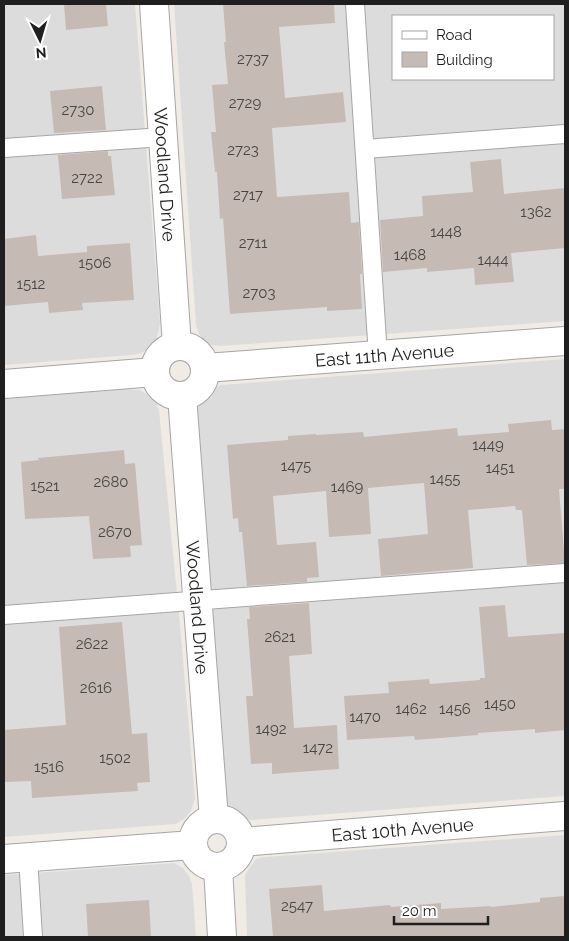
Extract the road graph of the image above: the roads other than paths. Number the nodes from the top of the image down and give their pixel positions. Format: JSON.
{"nodes":[{"id":1,"x":154,"y":4,"type":"edge"},
{"id":2,"x":355,"y":4,"type":"edge"},
{"id":3,"x":565,"y":134,"type":"edge"},
{"id":4,"x":163,"y":137,"type":"junction"},
{"id":5,"x":4,"y":148,"type":"edge"},
{"id":6,"x":365,"y":149,"type":"junction"},
{"id":7,"x":565,"y":341,"type":"edge"},
{"id":8,"x":177,"y":346,"type":"junction"},
{"id":9,"x":378,"y":356,"type":"junction"},
{"id":10,"x":205,"y":368,"type":"junction"},
{"id":11,"x":155,"y":372,"type":"junction"},
{"id":12,"x":4,"y":384,"type":"edge"},
{"id":13,"x":182,"y":396,"type":"junction"},
{"id":14,"x":565,"y":573,"type":"edge"},
{"id":15,"x":197,"y":600,"type":"junction"},
{"id":16,"x":4,"y":615,"type":"edge"},
{"id":17,"x":565,"y":816,"type":"edge"},
{"id":18,"x":214,"y":819,"type":"junction"},
{"id":19,"x":241,"y":842,"type":"junction"},
{"id":20,"x":193,"y":845,"type":"junction"},
{"id":21,"x":16,"y":858,"type":"edge"},
{"id":22,"x":218,"y":867,"type":"junction"},
{"id":23,"x":33,"y":937,"type":"edge"},
{"id":24,"x":222,"y":937,"type":"edge"}],
"edges":[{"from":1,"to":4,"type":"street","name":"Woodland Drive"},
{"from":2,"to":6,"type":"lane"},
{"from":3,"to":6,"type":"lane"},
{"from":4,"to":5,"type":"lane"},
{"from":4,"to":8,"type":"street","name":"Woodland Drive"},
{"from":6,"to":9,"type":"lane"},
{"from":7,"to":9,"type":"street","name":"East 11th Avenue"},
{"from":8,"to":10,"type":"street"},
{"from":8,"to":11,"type":"street"},
{"from":9,"to":10,"type":"street","name":"East 11th Avenue"},
{"from":10,"to":13,"type":"street"},
{"from":11,"to":12,"type":"street"},
{"from":11,"to":13,"type":"street"},
{"from":13,"to":15,"type":"street","name":"Woodland Drive"},
{"from":14,"to":15,"type":"lane"},
{"from":15,"to":16,"type":"lane"},
{"from":15,"to":18,"type":"street","name":"Woodland Drive"},
{"from":17,"to":19,"type":"street","name":"East 10th Avenue"},
{"from":18,"to":19,"type":"street"},
{"from":18,"to":20,"type":"street"},
{"from":19,"to":22,"type":"street"},
{"from":20,"to":21,"type":"street"},
{"from":20,"to":22,"type":"street"},
{"from":21,"to":23,"type":"lane"},
{"from":22,"to":24,"type":"street"}]}
